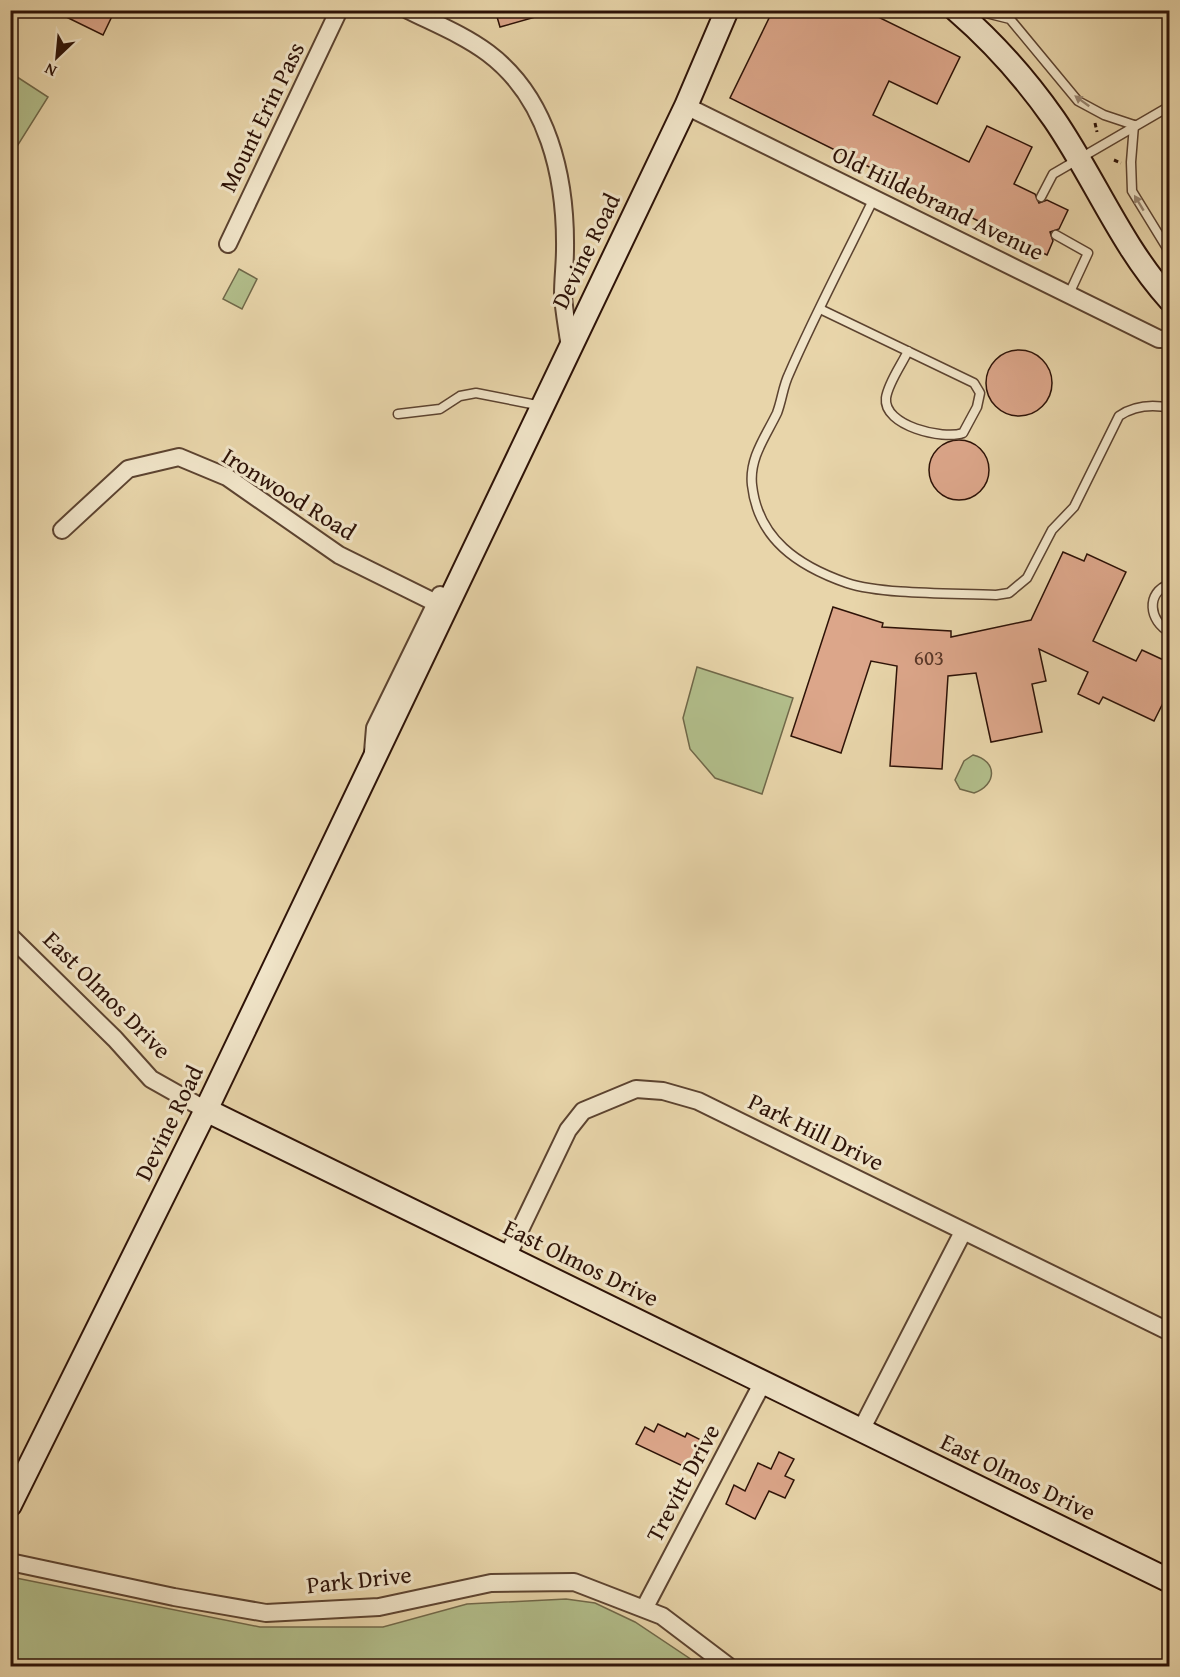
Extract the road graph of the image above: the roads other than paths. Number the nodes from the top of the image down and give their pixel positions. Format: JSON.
{"nodes":[{"id":1,"x":339,"y":10,"type":"edge"},
{"id":2,"x":408,"y":10,"type":"edge"},
{"id":3,"x":727,"y":10,"type":"edge"},
{"id":4,"x":956,"y":10,"type":"edge"},
{"id":5,"x":974,"y":10,"type":"edge"},
{"id":6,"x":686,"y":106,"type":"junction"},
{"id":7,"x":1170,"y":106,"type":"edge"},
{"id":8,"x":1134,"y":125,"type":"junction"},
{"id":9,"x":1078,"y":159,"type":"junction"},
{"id":10,"x":1041,"y":197,"type":"dead end"},
{"id":11,"x":874,"y":198,"type":"junction"},
{"id":12,"x":1056,"y":235,"type":"dead end"},
{"id":13,"x":228,"y":244,"type":"dead end"},
{"id":14,"x":1170,"y":253,"type":"edge"},
{"id":15,"x":1170,"y":273,"type":"edge"},
{"id":16,"x":1069,"y":294,"type":"junction"},
{"id":17,"x":1167,"y":297,"type":"edge"},
{"id":18,"x":820,"y":309,"type":"junction"},
{"id":19,"x":1170,"y":339,"type":"edge"},
{"id":20,"x":570,"y":349,"type":"junction"},
{"id":21,"x":908,"y":351,"type":"junction"},
{"id":22,"x":542,"y":406,"type":"junction"},
{"id":23,"x":1170,"y":408,"type":"edge"},
{"id":24,"x":398,"y":414,"type":"dead end"},
{"id":25,"x":491,"y":514,"type":"junction"},
{"id":26,"x":62,"y":530,"type":"dead end"},
{"id":27,"x":1170,"y":584,"type":"edge"},
{"id":28,"x":436,"y":603,"type":"junction"},
{"id":29,"x":1170,"y":632,"type":"edge"},
{"id":30,"x":371,"y":764,"type":"junction"},
{"id":31,"x":10,"y":936,"type":"edge"},
{"id":32,"x":206,"y":1110,"type":"junction"},
{"id":33,"x":963,"y":1233,"type":"junction"},
{"id":34,"x":507,"y":1257,"type":"junction"},
{"id":35,"x":1170,"y":1332,"type":"edge"},
{"id":36,"x":763,"y":1382,"type":"junction"},
{"id":37,"x":861,"y":1430,"type":"junction"},
{"id":38,"x":10,"y":1505,"type":"edge"},
{"id":39,"x":10,"y":1562,"type":"edge"},
{"id":40,"x":1170,"y":1581,"type":"edge"},
{"id":41,"x":645,"y":1607,"type":"junction"},
{"id":42,"x":728,"y":1666,"type":"edge"}],
"edges":[{"from":1,"to":13,"type":"street","name":"Mount Erin Pass"},
{"from":2,"to":20,"type":"street"},
{"from":3,"to":6,"type":"street","name":"Devine Road"},
{"from":4,"to":9,"type":"street"},
{"from":8,"to":5,"type":"lane","one_way":true},
{"from":6,"to":11,"type":"street","name":"Old Hildebrand Avenue"},
{"from":6,"to":20,"type":"street","name":"Devine Road"},
{"from":7,"to":8,"type":"lane"},
{"from":8,"to":9,"type":"lane"},
{"from":14,"to":8,"type":"lane","one_way":true},
{"from":9,"to":10,"type":"lane"},
{"from":9,"to":17,"type":"street"},
{"from":11,"to":16,"type":"street","name":"Old Hildebrand Avenue"},
{"from":11,"to":18,"type":"lane"},
{"from":12,"to":16,"type":"lane"},
{"from":15,"to":17,"type":"lane"},
{"from":16,"to":19,"type":"street","name":"Old Hildebrand Avenue"},
{"from":18,"to":21,"type":"lane"},
{"from":18,"to":23,"type":"lane"},
{"from":20,"to":22,"type":"street","name":"Devine Road"},
{"from":21,"to":21,"type":"lane"},
{"from":22,"to":24,"type":"lane"},
{"from":22,"to":25,"type":"street","name":"Devine Road"},
{"from":25,"to":28,"type":"street","name":"Devine Road"},
{"from":25,"to":30,"type":"street","name":"Devine Road"},
{"from":26,"to":28,"type":"street","name":"Ironwood Road"},
{"from":27,"to":29,"type":"lane"},
{"from":28,"to":30,"type":"street","name":"Devine Road"},
{"from":30,"to":32,"type":"street","name":"Devine Road"},
{"from":31,"to":32,"type":"street","name":"East Olmos Drive"},
{"from":32,"to":34,"type":"street","name":"East Olmos Drive"},
{"from":32,"to":38,"type":"street","name":"Devine Road"},
{"from":33,"to":34,"type":"street","name":"Park Hill Drive"},
{"from":33,"to":35,"type":"street","name":"Park Hill Drive"},
{"from":33,"to":37,"type":"street"},
{"from":34,"to":36,"type":"street","name":"East Olmos Drive"},
{"from":36,"to":37,"type":"street","name":"East Olmos Drive"},
{"from":36,"to":41,"type":"street","name":"Trevitt Drive"},
{"from":37,"to":40,"type":"street","name":"East Olmos Drive"},
{"from":39,"to":41,"type":"street","name":"Park Drive"},
{"from":41,"to":42,"type":"street","name":"Park Drive"}]}
